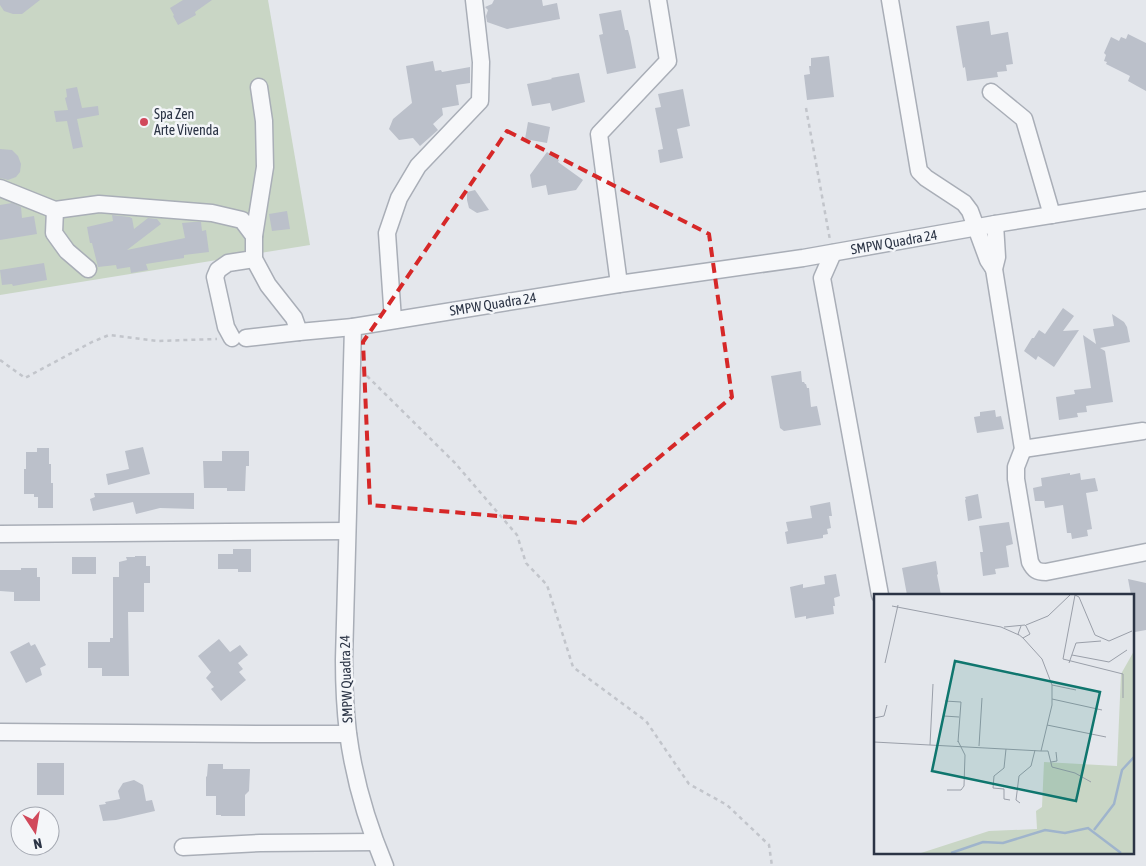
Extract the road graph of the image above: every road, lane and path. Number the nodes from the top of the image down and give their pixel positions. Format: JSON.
{"nodes":[{"id":1,"x":474,"y":0,"type":"edge"},
{"id":2,"x":658,"y":0,"type":"edge"},
{"id":3,"x":890,"y":0,"type":"edge"},
{"id":4,"x":259,"y":87,"type":"dead end"},
{"id":5,"x":991,"y":92,"type":"dead end"},
{"id":6,"x":806,"y":108,"type":"dead end"},
{"id":7,"x":0,"y":188,"type":"edge"},
{"id":8,"x":1146,"y":200,"type":"edge"},
{"id":9,"x":55,"y":210,"type":"junction"},
{"id":10,"x":1052,"y":215,"type":"junction"},
{"id":11,"x":995,"y":224,"type":"junction"},
{"id":12,"x":975,"y":227,"type":"junction"},
{"id":13,"x":254,"y":236,"type":"junction"},
{"id":14,"x":833,"y":253,"type":"junction"},
{"id":15,"x":803,"y":258,"type":"junction"},
{"id":16,"x":254,"y":259,"type":"junction"},
{"id":17,"x":88,"y":269,"type":"dead end"},
{"id":18,"x":994,"y":269,"type":"junction"},
{"id":19,"x":822,"y":278,"type":"junction"},
{"id":20,"x":619,"y":284,"type":"junction"},
{"id":21,"x":394,"y":320,"type":"junction"},
{"id":22,"x":352,"y":327,"type":"junction"},
{"id":23,"x":299,"y":332,"type":"junction"},
{"id":24,"x":239,"y":338,"type":"junction"},
{"id":25,"x":0,"y":360,"type":"edge"},
{"id":26,"x":352,"y":361,"type":"junction"},
{"id":27,"x":1143,"y":431,"type":"dead end"},
{"id":28,"x":1023,"y":449,"type":"junction"},
{"id":29,"x":347,"y":531,"type":"junction"},
{"id":30,"x":0,"y":534,"type":"edge"},
{"id":31,"x":1146,"y":552,"type":"edge"},
{"id":32,"x":880,"y":594,"type":"edge"},
{"id":33,"x":0,"y":732,"type":"edge"},
{"id":34,"x":348,"y":734,"type":"junction"},
{"id":35,"x":374,"y":842,"type":"junction"},
{"id":36,"x":183,"y":847,"type":"dead end"},
{"id":37,"x":385,"y":866,"type":"edge"},
{"id":38,"x":772,"y":866,"type":"edge"}],
"edges":[{"from":1,"to":21,"type":"street"},
{"from":2,"to":20,"type":"street"},
{"from":3,"to":12,"type":"street"},
{"from":4,"to":13,"type":"street"},
{"from":5,"to":10,"type":"street"},
{"from":6,"to":14,"type":"path"},
{"from":7,"to":9,"type":"street"},
{"from":8,"to":10,"type":"street","name":"SMPW Quadra 24"},
{"from":9,"to":13,"type":"street"},
{"from":9,"to":17,"type":"street"},
{"from":10,"to":11,"type":"street","name":"SMPW Quadra 24"},
{"from":11,"to":12,"type":"street","name":"SMPW Quadra 24"},
{"from":11,"to":18,"type":"street"},
{"from":12,"to":14,"type":"street","name":"SMPW Quadra 24"},
{"from":12,"to":18,"type":"street"},
{"from":13,"to":16,"type":"street"},
{"from":14,"to":15,"type":"street","name":"SMPW Quadra 24"},
{"from":14,"to":19,"type":"street"},
{"from":15,"to":19,"type":"street"},
{"from":15,"to":20,"type":"street","name":"SMPW Quadra 24"},
{"from":16,"to":23,"type":"street"},
{"from":16,"to":24,"type":"street"},
{"from":18,"to":28,"type":"street"},
{"from":19,"to":32,"type":"street"},
{"from":20,"to":21,"type":"street","name":"SMPW Quadra 24"},
{"from":21,"to":22,"type":"street","name":"SMPW Quadra 24"},
{"from":22,"to":23,"type":"street"},
{"from":22,"to":26,"type":"street","name":"SMPW Quadra 24"},
{"from":23,"to":24,"type":"street"},
{"from":24,"to":25,"type":"path"},
{"from":26,"to":29,"type":"street","name":"SMPW Quadra 24"},
{"from":26,"to":38,"type":"path"},
{"from":27,"to":28,"type":"street"},
{"from":28,"to":31,"type":"street"},
{"from":29,"to":30,"type":"street"},
{"from":29,"to":34,"type":"street","name":"SMPW Quadra 24"},
{"from":33,"to":34,"type":"street"},
{"from":34,"to":35,"type":"street","name":"SMPW Quadra 24"},
{"from":35,"to":36,"type":"street"},
{"from":35,"to":37,"type":"street","name":"SMPW Quadra 24"}]}
